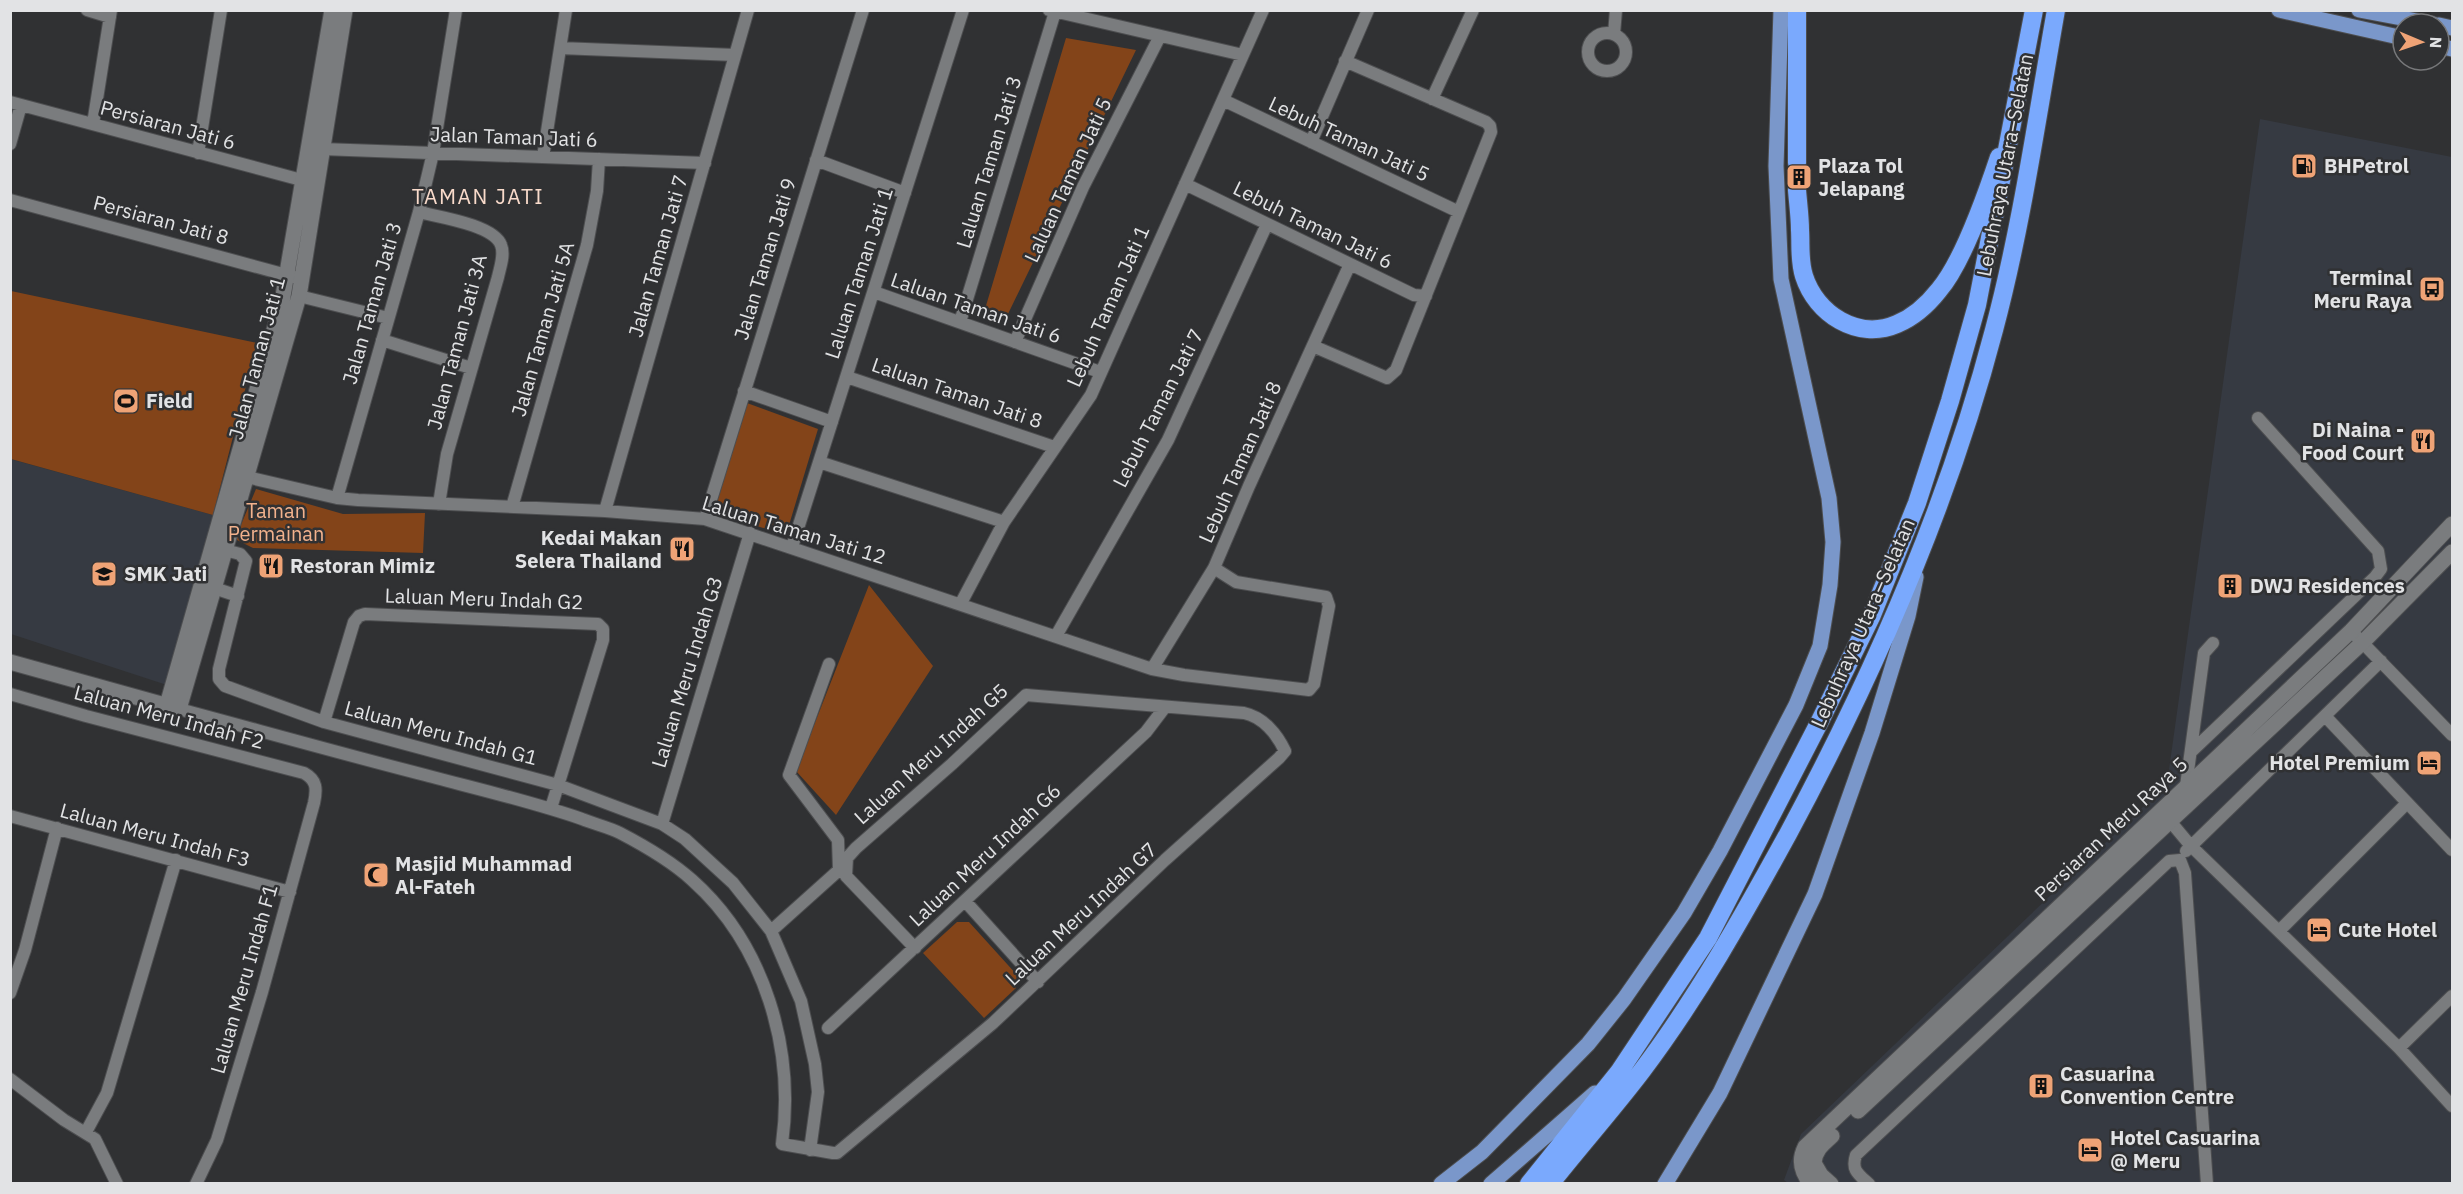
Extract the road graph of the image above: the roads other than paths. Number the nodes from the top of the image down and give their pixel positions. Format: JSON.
{"nodes":[{"id":1,"x":87,"y":10,"type":"edge"},
{"id":2,"x":221,"y":10,"type":"edge"},
{"id":3,"x":332,"y":10,"type":"edge"},
{"id":4,"x":345,"y":10,"type":"edge"},
{"id":5,"x":456,"y":10,"type":"edge"},
{"id":6,"x":566,"y":10,"type":"edge"},
{"id":7,"x":748,"y":10,"type":"edge"},
{"id":8,"x":863,"y":10,"type":"edge"},
{"id":9,"x":963,"y":10,"type":"edge"},
{"id":10,"x":1263,"y":10,"type":"edge"},
{"id":11,"x":1368,"y":10,"type":"edge"},
{"id":12,"x":1473,"y":10,"type":"edge"},
{"id":13,"x":1608,"y":10,"type":"edge"},
{"id":14,"x":1616,"y":10,"type":"edge"},
{"id":15,"x":1781,"y":10,"type":"edge"},
{"id":16,"x":1797,"y":10,"type":"edge"},
{"id":17,"x":2034,"y":10,"type":"edge"},
{"id":18,"x":2056,"y":10,"type":"edge"},
{"id":19,"x":2279,"y":10,"type":"edge"},
{"id":20,"x":2359,"y":10,"type":"edge"},
{"id":21,"x":1052,"y":11,"type":"edge"},
{"id":22,"x":111,"y":14,"type":"edge"},
{"id":23,"x":2391,"y":16,"type":"edge"},
{"id":24,"x":2391,"y":35,"type":"edge"},
{"id":25,"x":1160,"y":36,"type":"junction"},
{"id":26,"x":560,"y":48,"type":"junction"},
{"id":27,"x":735,"y":55,"type":"junction"},
{"id":28,"x":1243,"y":55,"type":"junction"},
{"id":29,"x":1345,"y":61,"type":"junction"},
{"id":30,"x":2020,"y":90,"type":"junction"},
{"id":31,"x":1432,"y":99,"type":"junction"},
{"id":32,"x":1223,"y":100,"type":"junction"},
{"id":33,"x":16,"y":104,"type":"edge"},
{"id":34,"x":93,"y":124,"type":"junction"},
{"id":35,"x":1311,"y":142,"type":"junction"},
{"id":36,"x":10,"y":144,"type":"edge"},
{"id":37,"x":322,"y":149,"type":"junction"},
{"id":38,"x":198,"y":153,"type":"junction"},
{"id":39,"x":433,"y":153,"type":"junction"},
{"id":40,"x":543,"y":157,"type":"junction"},
{"id":41,"x":599,"y":159,"type":"junction"},
{"id":42,"x":816,"y":160,"type":"junction"},
{"id":43,"x":1797,"y":163,"type":"tunnel mouth"},
{"id":44,"x":705,"y":164,"type":"junction"},
{"id":45,"x":310,"y":182,"type":"junction"},
{"id":46,"x":1185,"y":184,"type":"junction"},
{"id":47,"x":1797,"y":189,"type":"tunnel mouth"},
{"id":48,"x":905,"y":193,"type":"junction"},
{"id":49,"x":10,"y":200,"type":"edge"},
{"id":50,"x":419,"y":212,"type":"junction"},
{"id":51,"x":1459,"y":212,"type":"junction"},
{"id":52,"x":1267,"y":224,"type":"junction"},
{"id":53,"x":1350,"y":264,"type":"junction"},
{"id":54,"x":293,"y":277,"type":"junction"},
{"id":55,"x":873,"y":292,"type":"junction"},
{"id":56,"x":299,"y":296,"type":"junction"},
{"id":57,"x":1426,"y":296,"type":"junction"},
{"id":58,"x":388,"y":318,"type":"junction"},
{"id":59,"x":960,"y":322,"type":"junction"},
{"id":60,"x":382,"y":340,"type":"junction"},
{"id":61,"x":1015,"y":342,"type":"junction"},
{"id":62,"x":1313,"y":346,"type":"junction"},
{"id":63,"x":471,"y":368,"type":"junction"},
{"id":64,"x":1100,"y":372,"type":"junction"},
{"id":65,"x":847,"y":376,"type":"junction"},
{"id":66,"x":744,"y":391,"type":"junction"},
{"id":67,"x":2258,"y":418,"type":"dead end"},
{"id":68,"x":832,"y":422,"type":"junction"},
{"id":69,"x":1054,"y":447,"type":"junction"},
{"id":70,"x":819,"y":462,"type":"junction"},
{"id":71,"x":240,"y":475,"type":"junction"},
{"id":72,"x":338,"y":498,"type":"junction"},
{"id":73,"x":439,"y":504,"type":"junction"},
{"id":74,"x":512,"y":507,"type":"junction"},
{"id":75,"x":605,"y":511,"type":"junction"},
{"id":76,"x":705,"y":519,"type":"junction"},
{"id":77,"x":1004,"y":522,"type":"junction"},
{"id":78,"x":2452,"y":525,"type":"edge"},
{"id":79,"x":750,"y":532,"type":"junction"},
{"id":80,"x":219,"y":548,"type":"junction"},
{"id":81,"x":792,"y":548,"type":"junction"},
{"id":82,"x":2452,"y":552,"type":"edge"},
{"id":83,"x":1919,"y":560,"type":"junction"},
{"id":84,"x":1214,"y":568,"type":"junction"},
{"id":85,"x":214,"y":588,"type":"junction"},
{"id":86,"x":238,"y":596,"type":"junction"},
{"id":87,"x":961,"y":603,"type":"junction"},
{"id":88,"x":2351,"y":631,"type":"junction"},
{"id":89,"x":1056,"y":636,"type":"junction"},
{"id":90,"x":2362,"y":642,"type":"junction"},
{"id":91,"x":2213,"y":643,"type":"dead end"},
{"id":92,"x":2381,"y":661,"type":"junction"},
{"id":93,"x":10,"y":662,"type":"edge"},
{"id":94,"x":829,"y":664,"type":"dead end"},
{"id":95,"x":1152,"y":669,"type":"junction"},
{"id":96,"x":10,"y":694,"type":"edge"},
{"id":97,"x":173,"y":707,"type":"junction"},
{"id":98,"x":1165,"y":707,"type":"junction"},
{"id":99,"x":2325,"y":716,"type":"junction"},
{"id":100,"x":324,"y":722,"type":"junction"},
{"id":101,"x":2452,"y":735,"type":"edge"},
{"id":102,"x":2192,"y":751,"type":"junction"},
{"id":103,"x":315,"y":782,"type":"joint"},
{"id":104,"x":558,"y":785,"type":"junction"},
{"id":105,"x":2186,"y":786,"type":"junction"},
{"id":106,"x":2407,"y":803,"type":"junction"},
{"id":107,"x":551,"y":808,"type":"junction"},
{"id":108,"x":2160,"y":810,"type":"junction"},
{"id":109,"x":10,"y":816,"type":"edge"},
{"id":110,"x":2171,"y":822,"type":"junction"},
{"id":111,"x":662,"y":824,"type":"junction"},
{"id":112,"x":57,"y":828,"type":"junction"},
{"id":113,"x":2190,"y":845,"type":"junction"},
{"id":114,"x":2452,"y":850,"type":"edge"},
{"id":115,"x":176,"y":860,"type":"junction"},
{"id":116,"x":2180,"y":860,"type":"junction"},
{"id":117,"x":290,"y":892,"type":"junction"},
{"id":118,"x":965,"y":901,"type":"junction"},
{"id":119,"x":2280,"y":930,"type":"junction"},
{"id":120,"x":771,"y":931,"type":"junction"},
{"id":121,"x":915,"y":948,"type":"junction"},
{"id":122,"x":1038,"y":982,"type":"junction"},
{"id":123,"x":10,"y":993,"type":"edge"},
{"id":124,"x":2452,"y":996,"type":"edge"},
{"id":125,"x":828,"y":1028,"type":"dead end"},
{"id":126,"x":2399,"y":1048,"type":"junction"},
{"id":127,"x":1619,"y":1072,"type":"junction"},
{"id":128,"x":10,"y":1079,"type":"edge"},
{"id":129,"x":2452,"y":1106,"type":"edge"},
{"id":130,"x":86,"y":1131,"type":"junction"},
{"id":131,"x":810,"y":1150,"type":"junction"},
{"id":132,"x":1807,"y":1163,"type":"junction"},
{"id":133,"x":117,"y":1184,"type":"edge"},
{"id":134,"x":196,"y":1184,"type":"edge"},
{"id":135,"x":1441,"y":1184,"type":"edge"},
{"id":136,"x":1491,"y":1184,"type":"edge"},
{"id":137,"x":1528,"y":1184,"type":"edge"},
{"id":138,"x":1550,"y":1184,"type":"edge"},
{"id":139,"x":1665,"y":1184,"type":"edge"},
{"id":140,"x":1811,"y":1184,"type":"edge"},
{"id":141,"x":1832,"y":1184,"type":"edge"},
{"id":142,"x":1869,"y":1184,"type":"edge"},
{"id":143,"x":2207,"y":1184,"type":"edge"}],
"edges":[{"from":1,"to":22,"type":"street"},
{"from":2,"to":38,"type":"street"},
{"from":3,"to":45,"type":"street","name":"Jalan Taman Jati 1"},
{"from":4,"to":37,"type":"street","name":"Jalan Taman Jati 1"},
{"from":5,"to":39,"type":"street","name":"Jalan Taman Jati 3"},
{"from":6,"to":26,"type":"street"},
{"from":7,"to":27,"type":"street","name":"Jalan Taman Jati 7"},
{"from":8,"to":42,"type":"street","name":"Jalan Taman Jati 9"},
{"from":9,"to":48,"type":"street","name":"Laluan Taman Jati 1"},
{"from":10,"to":28,"type":"street","name":"Lebuh Taman Jati 1"},
{"from":11,"to":29,"type":"street"},
{"from":12,"to":31,"type":"street"},
{"from":13,"to":14,"type":"street"},
{"from":15,"to":135,"type":"main road"},
{"from":16,"to":43,"type":"highway"},
{"from":17,"to":30,"type":"highway","name":"Lebuhraya Utara–Selatan"},
{"from":18,"to":83,"type":"highway","name":"Lebuhraya Utara–Selatan"},
{"from":19,"to":24,"type":"main road"},
{"from":20,"to":23,"type":"main road"},
{"from":21,"to":25,"type":"street"},
{"from":21,"to":59,"type":"street","name":"Laluan Taman Jati 3"},
{"from":22,"to":34,"type":"street"},
{"from":25,"to":28,"type":"street"},
{"from":25,"to":61,"type":"street","name":"Laluan Taman Jati 5"},
{"from":26,"to":27,"type":"street"},
{"from":26,"to":40,"type":"street"},
{"from":27,"to":44,"type":"street","name":"Jalan Taman Jati 7"},
{"from":28,"to":32,"type":"street","name":"Lebuh Taman Jati 1"},
{"from":29,"to":31,"type":"street"},
{"from":29,"to":35,"type":"street"},
{"from":30,"to":47,"type":"highway"},
{"from":30,"to":127,"type":"highway","name":"Lebuhraya Utara–Selatan"},
{"from":31,"to":51,"type":"street"},
{"from":32,"to":35,"type":"street","name":"Lebuh Taman Jati 5"},
{"from":32,"to":46,"type":"street","name":"Lebuh Taman Jati 1"},
{"from":33,"to":34,"type":"street","name":"Persiaran Jati 6"},
{"from":33,"to":36,"type":"street"},
{"from":34,"to":38,"type":"street","name":"Persiaran Jati 6"},
{"from":35,"to":51,"type":"street","name":"Lebuh Taman Jati 5"},
{"from":37,"to":39,"type":"street","name":"Jalan Taman Jati 6"},
{"from":37,"to":45,"type":"street","name":"Jalan Taman Jati 1"},
{"from":38,"to":45,"type":"street","name":"Persiaran Jati 6"},
{"from":39,"to":40,"type":"street","name":"Jalan Taman Jati 6"},
{"from":39,"to":50,"type":"street","name":"Jalan Taman Jati 3"},
{"from":40,"to":41,"type":"street","name":"Jalan Taman Jati 6"},
{"from":41,"to":44,"type":"street","name":"Jalan Taman Jati 6"},
{"from":41,"to":74,"type":"street","name":"Jalan Taman Jati 5A"},
{"from":42,"to":48,"type":"street"},
{"from":42,"to":66,"type":"street","name":"Jalan Taman Jati 9"},
{"from":44,"to":75,"type":"street","name":"Jalan Taman Jati 7"},
{"from":45,"to":54,"type":"street","name":"Jalan Taman Jati 1"},
{"from":46,"to":52,"type":"street","name":"Lebuh Taman Jati 6"},
{"from":46,"to":64,"type":"street","name":"Lebuh Taman Jati 1"},
{"from":48,"to":55,"type":"street","name":"Laluan Taman Jati 1"},
{"from":49,"to":54,"type":"street","name":"Persiaran Jati 8"},
{"from":50,"to":58,"type":"street","name":"Jalan Taman Jati 3"},
{"from":50,"to":63,"type":"street","name":"Jalan Taman Jati 3A"},
{"from":51,"to":57,"type":"street"},
{"from":52,"to":53,"type":"street","name":"Lebuh Taman Jati 6"},
{"from":52,"to":89,"type":"street","name":"Lebuh Taman Jati 7"},
{"from":53,"to":57,"type":"street","name":"Lebuh Taman Jati 6"},
{"from":53,"to":62,"type":"street","name":"Lebuh Taman Jati 8"},
{"from":54,"to":56,"type":"street","name":"Jalan Taman Jati 1"},
{"from":54,"to":71,"type":"street","name":"Jalan Taman Jati 1"},
{"from":55,"to":59,"type":"street","name":"Laluan Taman Jati 6"},
{"from":55,"to":65,"type":"street","name":"Laluan Taman Jati 1"},
{"from":56,"to":58,"type":"street"},
{"from":56,"to":71,"type":"street","name":"Jalan Taman Jati 1"},
{"from":57,"to":62,"type":"street"},
{"from":58,"to":60,"type":"street","name":"Jalan Taman Jati 3"},
{"from":59,"to":61,"type":"street","name":"Laluan Taman Jati 6"},
{"from":60,"to":63,"type":"street"},
{"from":60,"to":72,"type":"street","name":"Jalan Taman Jati 3"},
{"from":61,"to":64,"type":"street","name":"Laluan Taman Jati 6"},
{"from":62,"to":84,"type":"street","name":"Lebuh Taman Jati 8"},
{"from":63,"to":73,"type":"street","name":"Jalan Taman Jati 3A"},
{"from":64,"to":69,"type":"street","name":"Lebuh Taman Jati 1"},
{"from":65,"to":68,"type":"street","name":"Laluan Taman Jati 1"},
{"from":65,"to":69,"type":"street","name":"Laluan Taman Jati 8"},
{"from":66,"to":68,"type":"street"},
{"from":66,"to":76,"type":"street","name":"Jalan Taman Jati 9"},
{"from":67,"to":102,"type":"street"},
{"from":68,"to":70,"type":"street","name":"Laluan Taman Jati 1"},
{"from":69,"to":77,"type":"street","name":"Lebuh Taman Jati 1"},
{"from":70,"to":77,"type":"street"},
{"from":70,"to":81,"type":"street","name":"Laluan Taman Jati 1"},
{"from":71,"to":72,"type":"street","name":"Laluan Taman Jati 12"},
{"from":71,"to":80,"type":"street","name":"Jalan Taman Jati 1"},
{"from":72,"to":73,"type":"street","name":"Laluan Taman Jati 12"},
{"from":73,"to":74,"type":"street","name":"Laluan Taman Jati 12"},
{"from":74,"to":75,"type":"street","name":"Laluan Taman Jati 12"},
{"from":75,"to":76,"type":"street","name":"Laluan Taman Jati 12"},
{"from":76,"to":79,"type":"street","name":"Laluan Taman Jati 12"},
{"from":77,"to":87,"type":"street","name":"Lebuh Taman Jati 1"},
{"from":78,"to":88,"type":"street","name":"Persiaran Meru Raya 5"},
{"from":79,"to":81,"type":"street","name":"Laluan Taman Jati 12"},
{"from":79,"to":111,"type":"street","name":"Laluan Meru Indah G3"},
{"from":80,"to":85,"type":"street","name":"Jalan Taman Jati 1"},
{"from":80,"to":86,"type":"street","name":"Laluan Meru Indah G1"},
{"from":80,"to":97,"type":"street","name":"Jalan Taman Jati 1"},
{"from":81,"to":87,"type":"street","name":"Laluan Taman Jati 12"},
{"from":82,"to":90,"type":"street","name":"Persiaran Meru Raya 5"},
{"from":83,"to":138,"type":"highway","name":"Lebuhraya Utara–Selatan"},
{"from":83,"to":139,"type":"main road"},
{"from":84,"to":95,"type":"street","name":"Lebuh Taman Jati 8"},
{"from":84,"to":95,"type":"street","name":"Laluan Taman Jati 12"},
{"from":85,"to":86,"type":"street"},
{"from":85,"to":97,"type":"street","name":"Jalan Taman Jati 1"},
{"from":86,"to":100,"type":"street","name":"Laluan Meru Indah G1"},
{"from":87,"to":89,"type":"street","name":"Laluan Taman Jati 12"},
{"from":88,"to":90,"type":"street"},
{"from":88,"to":105,"type":"street","name":"Persiaran Meru Raya 5"},
{"from":89,"to":95,"type":"street","name":"Laluan Taman Jati 12"},
{"from":90,"to":92,"type":"street"},
{"from":90,"to":110,"type":"street","name":"Persiaran Meru Raya 5"},
{"from":91,"to":102,"type":"street"},
{"from":92,"to":99,"type":"street"},
{"from":92,"to":101,"type":"street"},
{"from":93,"to":97,"type":"street"},
{"from":94,"to":120,"type":"street"},
{"from":96,"to":103,"type":"street","name":"Laluan Meru Indah F2"},
{"from":97,"to":107,"type":"street"},
{"from":98,"to":118,"type":"street","name":"Laluan Meru Indah G6"},
{"from":98,"to":121,"type":"street","name":"Laluan Meru Indah G5"},
{"from":98,"to":122,"type":"street","name":"Laluan Meru Indah G7"},
{"from":99,"to":106,"type":"street"},
{"from":99,"to":113,"type":"street"},
{"from":100,"to":104,"type":"street","name":"Laluan Meru Indah G1"},
{"from":100,"to":104,"type":"street","name":"Laluan Meru Indah G2"},
{"from":102,"to":105,"type":"street"},
{"from":103,"to":117,"type":"street","name":"Laluan Meru Indah F1"},
{"from":104,"to":107,"type":"street","name":"Laluan Meru Indah G2"},
{"from":104,"to":111,"type":"street","name":"Laluan Meru Indah G1"},
{"from":105,"to":108,"type":"street","name":"Persiaran Meru Raya 5"},
{"from":106,"to":114,"type":"street"},
{"from":106,"to":119,"type":"street"},
{"from":107,"to":131,"type":"street","name":"Laluan Meru Indah G7"},
{"from":108,"to":110,"type":"street"},
{"from":108,"to":132,"type":"street","name":"Persiaran Meru Raya 5"},
{"from":109,"to":112,"type":"street","name":"Laluan Meru Indah F3"},
{"from":110,"to":113,"type":"street"},
{"from":110,"to":132,"type":"street","name":"Persiaran Meru Raya 5"},
{"from":111,"to":120,"type":"street","name":"Laluan Meru Indah G1"},
{"from":112,"to":115,"type":"street","name":"Laluan Meru Indah F3"},
{"from":112,"to":123,"type":"street"},
{"from":113,"to":116,"type":"street"},
{"from":113,"to":119,"type":"street"},
{"from":115,"to":117,"type":"street","name":"Laluan Meru Indah F3"},
{"from":115,"to":130,"type":"street"},
{"from":116,"to":142,"type":"street"},
{"from":116,"to":143,"type":"street"},
{"from":117,"to":134,"type":"street","name":"Laluan Meru Indah F1"},
{"from":118,"to":121,"type":"street","name":"Laluan Meru Indah G6"},
{"from":118,"to":122,"type":"street"},
{"from":119,"to":126,"type":"street"},
{"from":120,"to":131,"type":"street","name":"Laluan Meru Indah G1"},
{"from":121,"to":125,"type":"street","name":"Laluan Meru Indah G6"},
{"from":122,"to":131,"type":"street","name":"Laluan Meru Indah G7"},
{"from":124,"to":126,"type":"street"},
{"from":126,"to":129,"type":"street"},
{"from":127,"to":136,"type":"main road"},
{"from":127,"to":137,"type":"highway","name":"Lebuhraya Utara–Selatan"},
{"from":128,"to":130,"type":"street"},
{"from":130,"to":133,"type":"street"},
{"from":132,"to":140,"type":"street"},
{"from":132,"to":141,"type":"street"}]}
